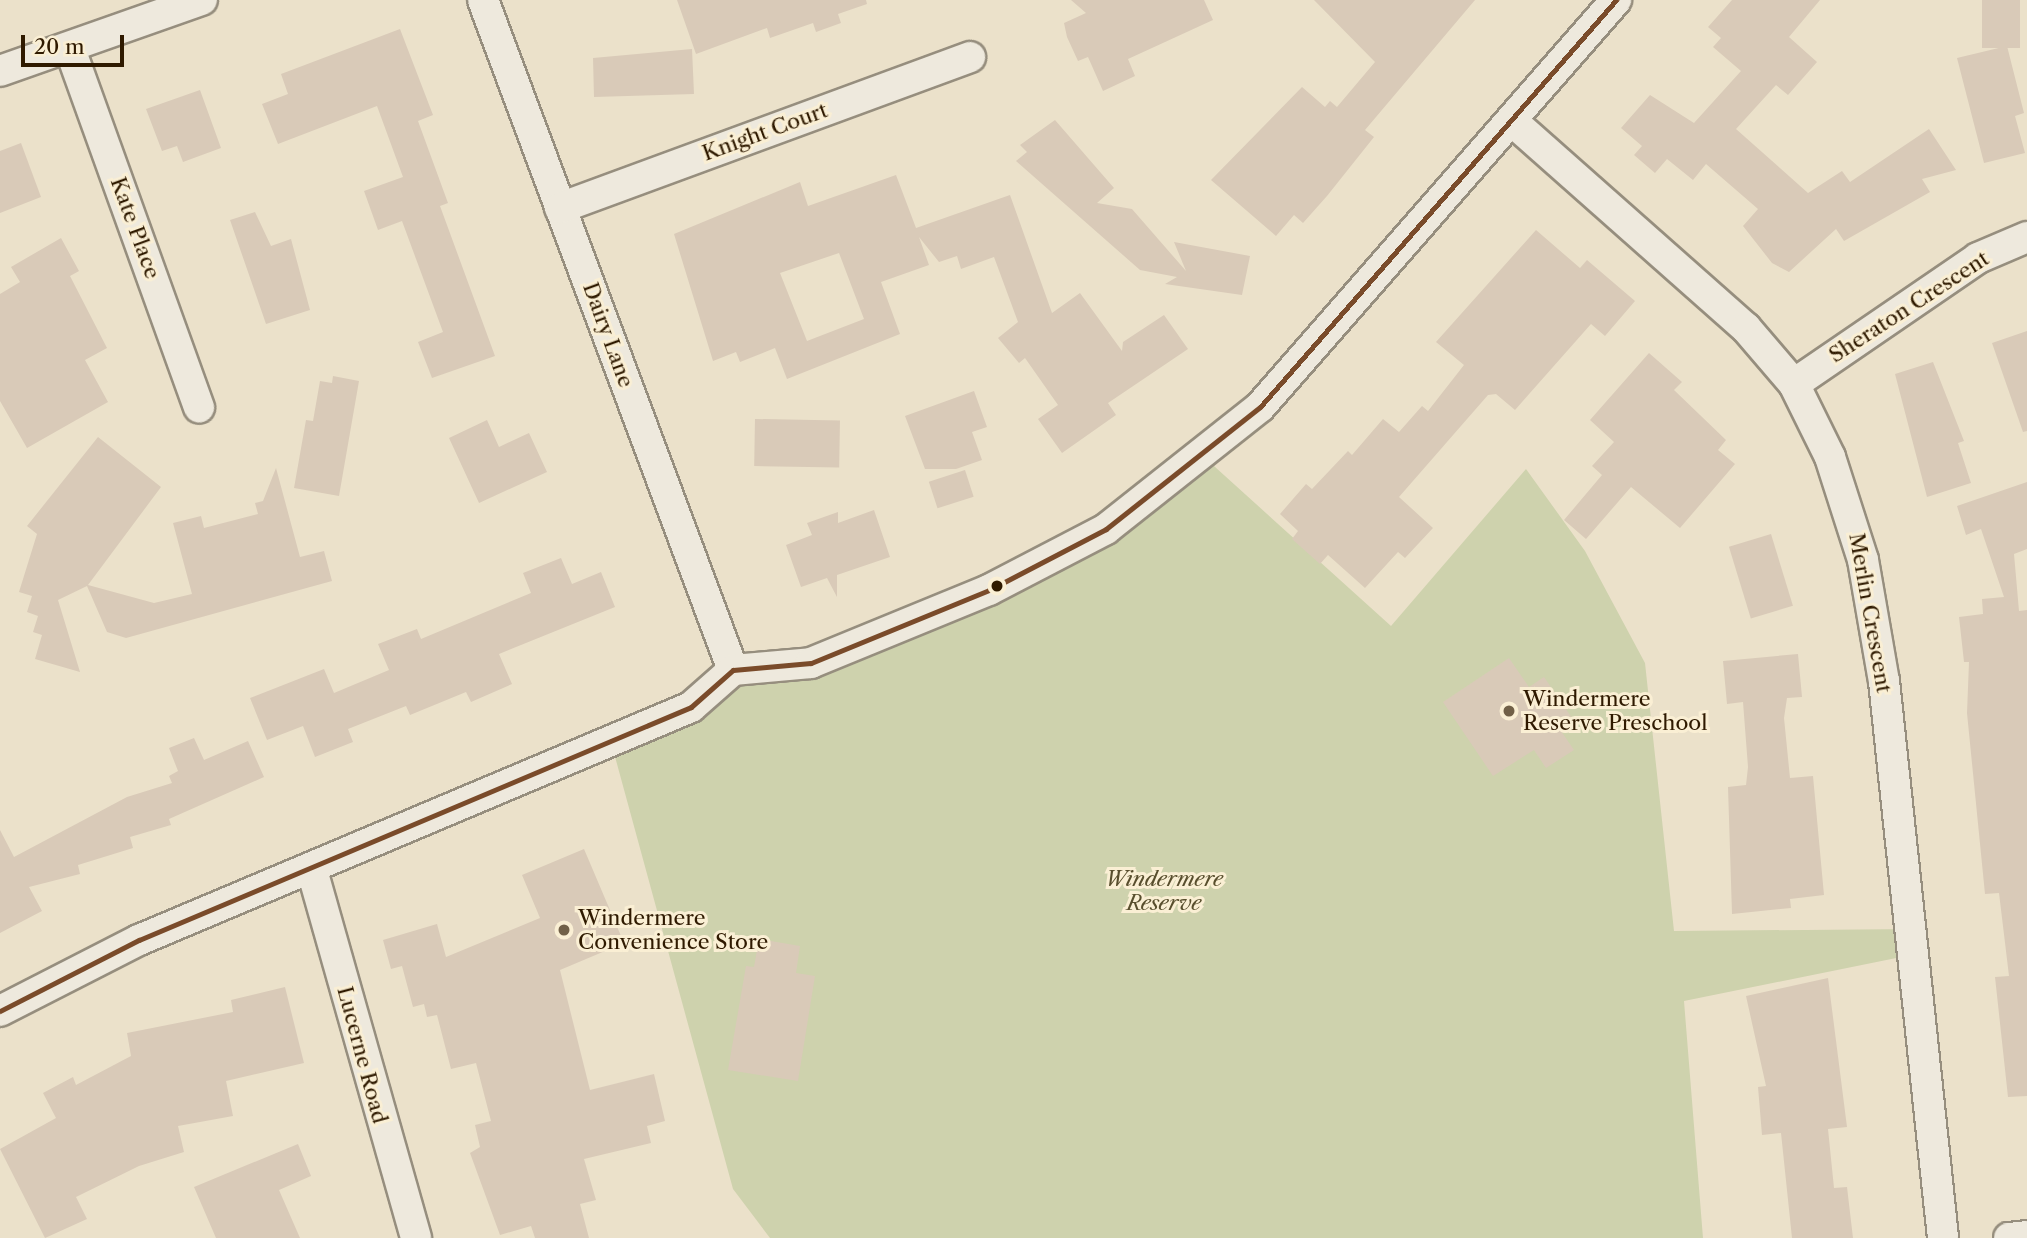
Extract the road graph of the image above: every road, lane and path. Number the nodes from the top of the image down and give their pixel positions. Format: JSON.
{"nodes":[{"id":1,"x":202,"y":0,"type":"edge"},
{"id":2,"x":483,"y":0,"type":"edge"},
{"id":3,"x":1616,"y":0,"type":"edge"},
{"id":4,"x":70,"y":49,"type":"junction"},
{"id":5,"x":970,"y":57,"type":"dead end"},
{"id":6,"x":0,"y":71,"type":"edge"},
{"id":7,"x":1512,"y":121,"type":"junction"},
{"id":8,"x":560,"y":208,"type":"junction"},
{"id":9,"x":2027,"y":237,"type":"edge"},
{"id":10,"x":1794,"y":384,"type":"junction"},
{"id":11,"x":200,"y":407,"type":"dead end"},
{"id":12,"x":733,"y":670,"type":"junction"},
{"id":13,"x":312,"y":870,"type":"junction"},
{"id":14,"x":0,"y":1012,"type":"edge"},
{"id":15,"x":2027,"y":1236,"type":"edge"},
{"id":16,"x":416,"y":1238,"type":"edge"},
{"id":17,"x":1943,"y":1238,"type":"edge"},
{"id":18,"x":2009,"y":1238,"type":"edge"}],
"edges":[{"from":1,"to":4,"type":"street"},
{"from":2,"to":8,"type":"street","name":"Dairy Lane"},
{"from":3,"to":7,"type":"street"},
{"from":4,"to":6,"type":"street"},
{"from":4,"to":11,"type":"street","name":"Kate Place"},
{"from":5,"to":8,"type":"street","name":"Knight Court"},
{"from":7,"to":10,"type":"street","name":"Merlin Crescent"},
{"from":7,"to":12,"type":"street"},
{"from":8,"to":12,"type":"street","name":"Dairy Lane"},
{"from":9,"to":10,"type":"street","name":"Sheraton Crescent"},
{"from":10,"to":17,"type":"street","name":"Merlin Crescent"},
{"from":12,"to":13,"type":"street"},
{"from":13,"to":14,"type":"street"},
{"from":13,"to":16,"type":"street","name":"Lucerne Road"},
{"from":15,"to":18,"type":"street"}]}
